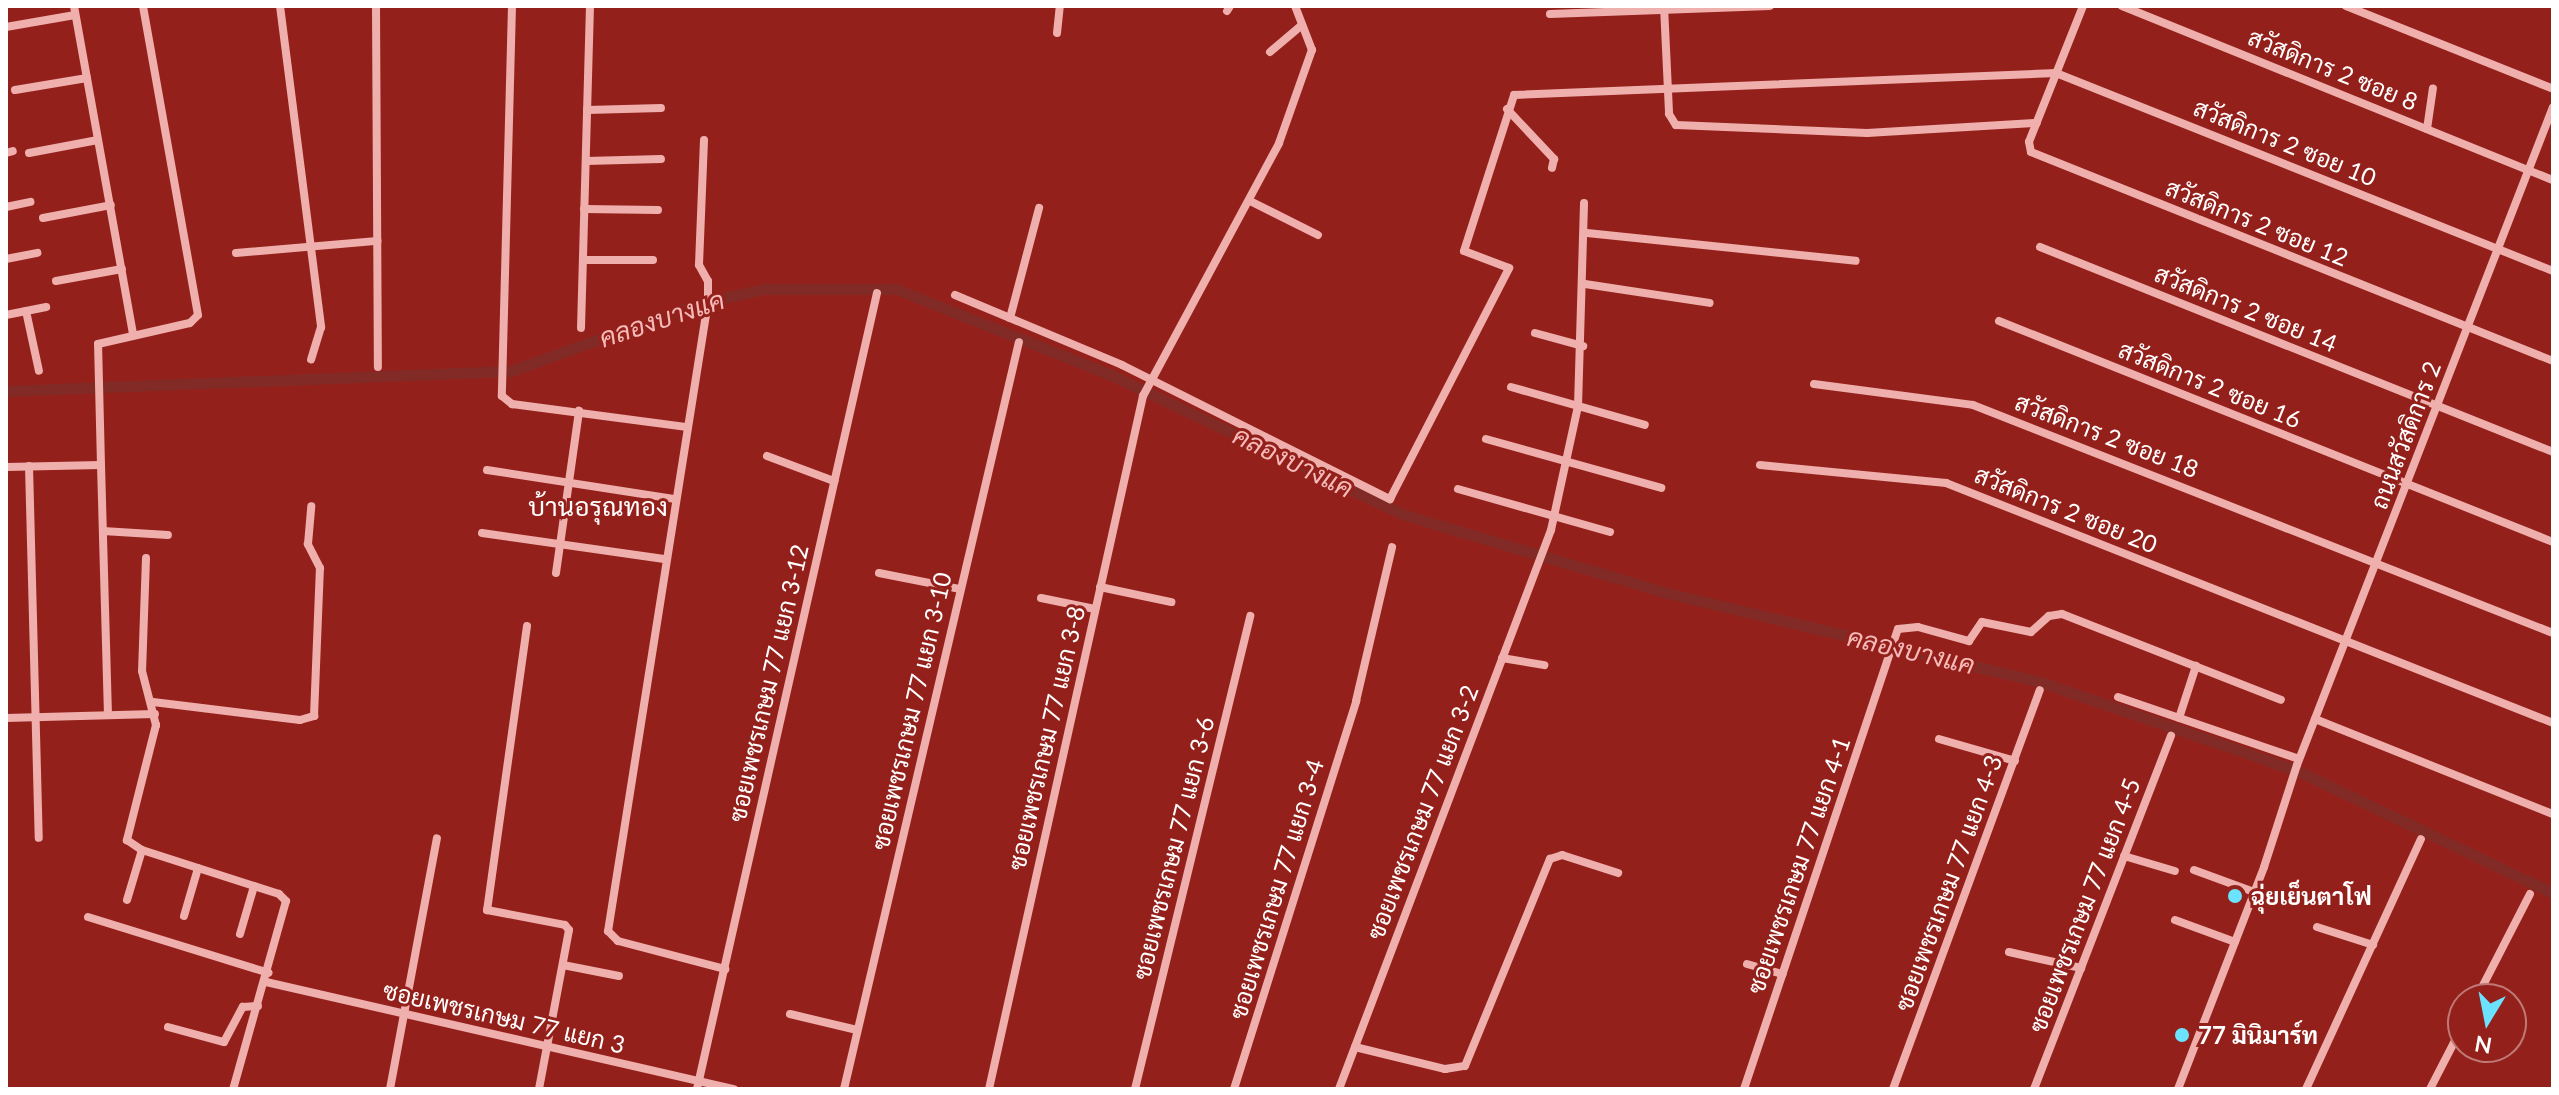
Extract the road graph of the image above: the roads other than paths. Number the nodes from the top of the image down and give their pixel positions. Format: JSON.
{"nodes":[{"id":1,"x":143,"y":6,"type":"edge"},
{"id":2,"x":280,"y":6,"type":"edge"},
{"id":3,"x":376,"y":6,"type":"edge"},
{"id":4,"x":512,"y":6,"type":"edge"},
{"id":5,"x":590,"y":6,"type":"edge"},
{"id":6,"x":1060,"y":6,"type":"edge"},
{"id":7,"x":1295,"y":6,"type":"edge"},
{"id":8,"x":1770,"y":6,"type":"edge"},
{"id":9,"x":2083,"y":6,"type":"edge"},
{"id":10,"x":2122,"y":6,"type":"edge"},
{"id":11,"x":2346,"y":6,"type":"edge"},
{"id":12,"x":1664,"y":8,"type":"edge"},
{"id":13,"x":75,"y":10,"type":"edge"},
{"id":14,"x":1550,"y":14,"type":"dead end"},
{"id":15,"x":1302,"y":25,"type":"junction"},
{"id":16,"x":6,"y":27,"type":"edge"},
{"id":17,"x":1057,"y":33,"type":"dead end"},
{"id":18,"x":1270,"y":52,"type":"dead end"},
{"id":19,"x":2056,"y":73,"type":"junction"},
{"id":20,"x":87,"y":78,"type":"junction"},
{"id":21,"x":2433,"y":88,"type":"dead end"},
{"id":22,"x":1667,"y":89,"type":"junction"},
{"id":23,"x":2553,"y":89,"type":"edge"},
{"id":24,"x":15,"y":90,"type":"dead end"},
{"id":25,"x":2553,"y":107,"type":"edge"},
{"id":26,"x":661,"y":108,"type":"dead end"},
{"id":27,"x":1507,"y":109,"type":"junction"},
{"id":28,"x":587,"y":110,"type":"junction"},
{"id":29,"x":2037,"y":123,"type":"junction"},
{"id":30,"x":2427,"y":129,"type":"junction"},
{"id":31,"x":98,"y":140,"type":"junction"},
{"id":32,"x":704,"y":140,"type":"dead end"},
{"id":33,"x":29,"y":153,"type":"dead end"},
{"id":34,"x":661,"y":159,"type":"dead end"},
{"id":35,"x":586,"y":161,"type":"junction"},
{"id":36,"x":1552,"y":168,"type":"dead end"},
{"id":37,"x":2529,"y":170,"type":"junction"},
{"id":38,"x":2553,"y":180,"type":"edge"},
{"id":39,"x":1250,"y":201,"type":"junction"},
{"id":40,"x":30,"y":202,"type":"dead end"},
{"id":41,"x":1584,"y":203,"type":"dead end"},
{"id":42,"x":111,"y":205,"type":"junction"},
{"id":43,"x":6,"y":207,"type":"edge"},
{"id":44,"x":1039,"y":208,"type":"dead end"},
{"id":45,"x":584,"y":209,"type":"junction"},
{"id":46,"x":658,"y":210,"type":"dead end"},
{"id":47,"x":43,"y":218,"type":"dead end"},
{"id":48,"x":1587,"y":233,"type":"junction"},
{"id":49,"x":1318,"y":235,"type":"dead end"},
{"id":50,"x":377,"y":241,"type":"junction"},
{"id":51,"x":2040,"y":247,"type":"dead end"},
{"id":52,"x":313,"y":248,"type":"junction"},
{"id":53,"x":2499,"y":248,"type":"junction"},
{"id":54,"x":37,"y":253,"type":"dead end"},
{"id":55,"x":236,"y":253,"type":"dead end"},
{"id":56,"x":6,"y":259,"type":"edge"},
{"id":57,"x":583,"y":260,"type":"junction"},
{"id":58,"x":653,"y":260,"type":"dead end"},
{"id":59,"x":1856,"y":261,"type":"dead end"},
{"id":60,"x":122,"y":269,"type":"junction"},
{"id":61,"x":2553,"y":271,"type":"edge"},
{"id":62,"x":56,"y":281,"type":"dead end"},
{"id":63,"x":1585,"y":284,"type":"junction"},
{"id":64,"x":877,"y":293,"type":"dead end"},
{"id":65,"x":955,"y":295,"type":"dead end"},
{"id":66,"x":1710,"y":303,"type":"dead end"},
{"id":67,"x":46,"y":307,"type":"dead end"},
{"id":68,"x":26,"y":311,"type":"junction"},
{"id":69,"x":6,"y":315,"type":"edge"},
{"id":70,"x":1010,"y":318,"type":"junction"},
{"id":71,"x":1999,"y":321,"type":"dead end"},
{"id":72,"x":2469,"y":327,"type":"junction"},
{"id":73,"x":581,"y":328,"type":"dead end"},
{"id":74,"x":1535,"y":333,"type":"dead end"},
{"id":75,"x":133,"y":334,"type":"junction"},
{"id":76,"x":1019,"y":342,"type":"dead end"},
{"id":77,"x":1583,"y":346,"type":"junction"},
{"id":78,"x":311,"y":359,"type":"dead end"},
{"id":79,"x":2553,"y":361,"type":"edge"},
{"id":80,"x":378,"y":367,"type":"dead end"},
{"id":81,"x":39,"y":371,"type":"dead end"},
{"id":82,"x":1152,"y":380,"type":"junction"},
{"id":83,"x":1814,"y":384,"type":"dead end"},
{"id":84,"x":1511,"y":387,"type":"dead end"},
{"id":85,"x":1578,"y":406,"type":"junction"},
{"id":86,"x":2437,"y":406,"type":"junction"},
{"id":87,"x":579,"y":411,"type":"junction"},
{"id":88,"x":1645,"y":425,"type":"dead end"},
{"id":89,"x":687,"y":427,"type":"junction"},
{"id":90,"x":1486,"y":439,"type":"dead end"},
{"id":91,"x":2553,"y":452,"type":"edge"},
{"id":92,"x":767,"y":456,"type":"dead end"},
{"id":93,"x":1567,"y":462,"type":"junction"},
{"id":94,"x":101,"y":465,"type":"junction"},
{"id":95,"x":1760,"y":465,"type":"dead end"},
{"id":96,"x":29,"y":466,"type":"junction"},
{"id":97,"x":6,"y":467,"type":"edge"},
{"id":98,"x":487,"y":470,"type":"dead end"},
{"id":99,"x":834,"y":481,"type":"junction"},
{"id":100,"x":569,"y":483,"type":"junction"},
{"id":101,"x":2406,"y":484,"type":"junction"},
{"id":102,"x":1661,"y":488,"type":"dead end"},
{"id":103,"x":1458,"y":489,"type":"dead end"},
{"id":104,"x":674,"y":499,"type":"junction"},
{"id":105,"x":311,"y":506,"type":"dead end"},
{"id":106,"x":1554,"y":515,"type":"junction"},
{"id":107,"x":103,"y":531,"type":"junction"},
{"id":108,"x":1610,"y":532,"type":"dead end"},
{"id":109,"x":482,"y":533,"type":"dead end"},
{"id":110,"x":168,"y":535,"type":"dead end"},
{"id":111,"x":2553,"y":542,"type":"edge"},
{"id":112,"x":560,"y":544,"type":"junction"},
{"id":113,"x":1392,"y":547,"type":"dead end"},
{"id":114,"x":146,"y":558,"type":"dead end"},
{"id":115,"x":664,"y":559,"type":"junction"},
{"id":116,"x":2376,"y":563,"type":"junction"},
{"id":117,"x":556,"y":573,"type":"dead end"},
{"id":118,"x":879,"y":573,"type":"dead end"},
{"id":119,"x":1100,"y":587,"type":"junction"},
{"id":120,"x":960,"y":589,"type":"junction"},
{"id":121,"x":1041,"y":598,"type":"dead end"},
{"id":122,"x":1171,"y":602,"type":"dead end"},
{"id":123,"x":1095,"y":609,"type":"junction"},
{"id":124,"x":1250,"y":616,"type":"dead end"},
{"id":125,"x":527,"y":626,"type":"dead end"},
{"id":126,"x":2553,"y":633,"type":"edge"},
{"id":127,"x":2345,"y":642,"type":"junction"},
{"id":128,"x":1502,"y":658,"type":"junction"},
{"id":129,"x":1544,"y":665,"type":"dead end"},
{"id":130,"x":2196,"y":666,"type":"junction"},
{"id":131,"x":2040,"y":690,"type":"dead end"},
{"id":132,"x":2118,"y":697,"type":"dead end"},
{"id":133,"x":2281,"y":700,"type":"dead end"},
{"id":134,"x":153,"y":702,"type":"junction"},
{"id":135,"x":108,"y":714,"type":"junction"},
{"id":136,"x":155,"y":714,"type":"junction"},
{"id":137,"x":38,"y":717,"type":"junction"},
{"id":138,"x":6,"y":718,"type":"edge"},
{"id":139,"x":2179,"y":718,"type":"junction"},
{"id":140,"x":2315,"y":719,"type":"junction"},
{"id":141,"x":2553,"y":723,"type":"edge"},
{"id":142,"x":2171,"y":736,"type":"dead end"},
{"id":143,"x":1939,"y":739,"type":"dead end"},
{"id":144,"x":2299,"y":759,"type":"junction"},
{"id":145,"x":2015,"y":761,"type":"junction"},
{"id":146,"x":2553,"y":814,"type":"edge"},
{"id":147,"x":39,"y":838,"type":"dead end"},
{"id":148,"x":437,"y":838,"type":"dead end"},
{"id":149,"x":2421,"y":839,"type":"dead end"},
{"id":150,"x":142,"y":850,"type":"junction"},
{"id":151,"x":2124,"y":856,"type":"junction"},
{"id":152,"x":198,"y":868,"type":"junction"},
{"id":153,"x":2194,"y":870,"type":"dead end"},
{"id":154,"x":2175,"y":871,"type":"dead end"},
{"id":155,"x":1618,"y":873,"type":"dead end"},
{"id":156,"x":254,"y":886,"type":"junction"},
{"id":157,"x":2254,"y":892,"type":"junction"},
{"id":158,"x":2530,"y":894,"type":"dead end"},
{"id":159,"x":127,"y":900,"type":"dead end"},
{"id":160,"x":184,"y":916,"type":"dead end"},
{"id":161,"x":88,"y":917,"type":"dead end"},
{"id":162,"x":2175,"y":920,"type":"dead end"},
{"id":163,"x":2317,"y":927,"type":"dead end"},
{"id":164,"x":240,"y":934,"type":"dead end"},
{"id":165,"x":2235,"y":942,"type":"junction"},
{"id":166,"x":2373,"y":945,"type":"junction"},
{"id":167,"x":2009,"y":952,"type":"dead end"},
{"id":168,"x":1747,"y":964,"type":"dead end"},
{"id":169,"x":563,"y":965,"type":"junction"},
{"id":170,"x":2081,"y":968,"type":"junction"},
{"id":171,"x":725,"y":969,"type":"junction"},
{"id":172,"x":1783,"y":974,"type":"junction"},
{"id":173,"x":619,"y":976,"type":"dead end"},
{"id":174,"x":268,"y":977,"type":"junction"},
{"id":175,"x":2484,"y":983,"type":"edge"},
{"id":176,"x":258,"y":1006,"type":"junction"},
{"id":177,"x":790,"y":1014,"type":"dead end"},
{"id":178,"x":405,"y":1015,"type":"junction"},
{"id":179,"x":168,"y":1027,"type":"dead end"},
{"id":180,"x":857,"y":1030,"type":"junction"},
{"id":181,"x":1355,"y":1047,"type":"junction"},
{"id":182,"x":548,"y":1048,"type":"junction"},
{"id":183,"x":2447,"y":1056,"type":"edge"},
{"id":184,"x":698,"y":1085,"type":"edge"},
{"id":185,"x":233,"y":1089,"type":"edge"},
{"id":186,"x":390,"y":1089,"type":"edge"},
{"id":187,"x":539,"y":1089,"type":"edge"},
{"id":188,"x":734,"y":1089,"type":"edge"},
{"id":189,"x":844,"y":1089,"type":"edge"},
{"id":190,"x":989,"y":1089,"type":"edge"},
{"id":191,"x":1135,"y":1089,"type":"edge"},
{"id":192,"x":1234,"y":1089,"type":"edge"},
{"id":193,"x":1339,"y":1089,"type":"edge"},
{"id":194,"x":1744,"y":1089,"type":"edge"},
{"id":195,"x":1893,"y":1089,"type":"edge"},
{"id":196,"x":2034,"y":1089,"type":"edge"},
{"id":197,"x":2178,"y":1089,"type":"edge"},
{"id":198,"x":2306,"y":1089,"type":"edge"},
{"id":199,"x":2430,"y":1089,"type":"edge"}],
"edges":[{"from":1,"to":75,"type":"street"},
{"from":2,"to":52,"type":"street"},
{"from":3,"to":50,"type":"street"},
{"from":4,"to":87,"type":"street"},
{"from":5,"to":28,"type":"street"},
{"from":6,"to":17,"type":"street"},
{"from":7,"to":15,"type":"street","name":"ซอยเพชรเกษม 77 แยก 3-8"},
{"from":8,"to":12,"type":"street"},
{"from":9,"to":19,"type":"street"},
{"from":10,"to":30,"type":"street","name":"สวัสดิการ 2 ซอย 8"},
{"from":11,"to":23,"type":"street"},
{"from":12,"to":14,"type":"street"},
{"from":12,"to":22,"type":"street"},
{"from":13,"to":16,"type":"street"},
{"from":13,"to":20,"type":"street"},
{"from":15,"to":18,"type":"street"},
{"from":15,"to":39,"type":"street","name":"ซอยเพชรเกษม 77 แยก 3-8"},
{"from":19,"to":22,"type":"street"},
{"from":19,"to":29,"type":"street"},
{"from":19,"to":53,"type":"street","name":"สวัสดิการ 2 ซอย 10"},
{"from":20,"to":24,"type":"street"},
{"from":20,"to":31,"type":"street"},
{"from":21,"to":30,"type":"street"},
{"from":22,"to":27,"type":"street"},
{"from":22,"to":29,"type":"street"},
{"from":25,"to":37,"type":"street","name":"ถนนสวัสดิการ 2"},
{"from":26,"to":28,"type":"street"},
{"from":27,"to":36,"type":"street"},
{"from":27,"to":82,"type":"street"},
{"from":28,"to":35,"type":"street"},
{"from":29,"to":72,"type":"street","name":"สวัสดิการ 2 ซอย 12"},
{"from":30,"to":37,"type":"street","name":"สวัสดิการ 2 ซอย 8"},
{"from":31,"to":33,"type":"street"},
{"from":31,"to":42,"type":"street"},
{"from":32,"to":89,"type":"street"},
{"from":34,"to":35,"type":"street"},
{"from":35,"to":45,"type":"street"},
{"from":37,"to":38,"type":"street","name":"สวัสดิการ 2 ซอย 8"},
{"from":37,"to":53,"type":"street","name":"ถนนสวัสดิการ 2"},
{"from":39,"to":49,"type":"street"},
{"from":39,"to":82,"type":"street","name":"ซอยเพชรเกษม 77 แยก 3-8"},
{"from":40,"to":43,"type":"street"},
{"from":41,"to":48,"type":"street","name":"ซอยเพชรเกษม 77 แยก 3-2"},
{"from":42,"to":47,"type":"street"},
{"from":42,"to":60,"type":"street"},
{"from":44,"to":70,"type":"street"},
{"from":45,"to":46,"type":"street"},
{"from":45,"to":57,"type":"street"},
{"from":48,"to":59,"type":"street"},
{"from":48,"to":63,"type":"street","name":"ซอยเพชรเกษม 77 แยก 3-2"},
{"from":50,"to":52,"type":"street"},
{"from":50,"to":80,"type":"street"},
{"from":51,"to":86,"type":"street","name":"สวัสดิการ 2 ซอย 14"},
{"from":52,"to":55,"type":"street"},
{"from":52,"to":78,"type":"street"},
{"from":53,"to":61,"type":"street","name":"สวัสดิการ 2 ซอย 10"},
{"from":53,"to":72,"type":"street","name":"ถนนสวัสดิการ 2"},
{"from":54,"to":56,"type":"street"},
{"from":57,"to":58,"type":"street"},
{"from":57,"to":73,"type":"street"},
{"from":60,"to":62,"type":"street"},
{"from":60,"to":75,"type":"street"},
{"from":63,"to":66,"type":"street"},
{"from":63,"to":77,"type":"street","name":"ซอยเพชรเกษม 77 แยก 3-2"},
{"from":64,"to":99,"type":"street","name":"ซอยเพชรเกษม 77 แยก 3-12"},
{"from":65,"to":70,"type":"street"},
{"from":67,"to":68,"type":"street"},
{"from":68,"to":69,"type":"street"},
{"from":68,"to":81,"type":"street"},
{"from":70,"to":82,"type":"street"},
{"from":71,"to":101,"type":"street","name":"สวัสดิการ 2 ซอย 16"},
{"from":72,"to":79,"type":"street","name":"สวัสดิการ 2 ซอย 12"},
{"from":72,"to":86,"type":"street","name":"ถนนสวัสดิการ 2"},
{"from":74,"to":77,"type":"street"},
{"from":75,"to":94,"type":"street"},
{"from":76,"to":120,"type":"street","name":"ซอยเพชรเกษม 77 แยก 3-10"},
{"from":77,"to":85,"type":"street","name":"ซอยเพชรเกษม 77 แยก 3-2"},
{"from":82,"to":119,"type":"street","name":"ซอยเพชรเกษม 77 แยก 3-8"},
{"from":83,"to":116,"type":"street","name":"สวัสดิการ 2 ซอย 18"},
{"from":84,"to":85,"type":"street"},
{"from":85,"to":88,"type":"street"},
{"from":85,"to":93,"type":"street","name":"ซอยเพชรเกษม 77 แยก 3-2"},
{"from":86,"to":91,"type":"street","name":"สวัสดิการ 2 ซอย 14"},
{"from":86,"to":101,"type":"street","name":"ถนนสวัสดิการ 2"},
{"from":87,"to":89,"type":"street"},
{"from":87,"to":100,"type":"street"},
{"from":89,"to":104,"type":"street"},
{"from":90,"to":93,"type":"street"},
{"from":92,"to":99,"type":"street"},
{"from":93,"to":102,"type":"street"},
{"from":93,"to":106,"type":"street","name":"ซอยเพชรเกษม 77 แยก 3-2"},
{"from":94,"to":96,"type":"street"},
{"from":94,"to":107,"type":"street"},
{"from":95,"to":127,"type":"street","name":"สวัสดิการ 2 ซอย 20"},
{"from":96,"to":97,"type":"street"},
{"from":96,"to":137,"type":"street"},
{"from":98,"to":100,"type":"street"},
{"from":99,"to":171,"type":"street","name":"ซอยเพชรเกษม 77 แยก 3-12"},
{"from":100,"to":104,"type":"street"},
{"from":100,"to":112,"type":"street"},
{"from":101,"to":111,"type":"street","name":"สวัสดิการ 2 ซอย 16"},
{"from":101,"to":116,"type":"street","name":"ถนนสวัสดิการ 2"},
{"from":103,"to":106,"type":"street"},
{"from":104,"to":115,"type":"street"},
{"from":105,"to":134,"type":"street"},
{"from":106,"to":108,"type":"street"},
{"from":106,"to":128,"type":"street","name":"ซอยเพชรเกษม 77 แยก 3-2"},
{"from":107,"to":110,"type":"street"},
{"from":107,"to":135,"type":"street"},
{"from":109,"to":112,"type":"street"},
{"from":112,"to":115,"type":"street"},
{"from":112,"to":117,"type":"street"},
{"from":113,"to":192,"type":"street","name":"ซอยเพชรเกษม 77 แยก 3-4"},
{"from":114,"to":134,"type":"street"},
{"from":115,"to":171,"type":"street"},
{"from":116,"to":126,"type":"street","name":"สวัสดิการ 2 ซอย 18"},
{"from":116,"to":127,"type":"street","name":"ถนนสวัสดิการ 2"},
{"from":118,"to":120,"type":"street"},
{"from":119,"to":122,"type":"street"},
{"from":119,"to":123,"type":"street","name":"ซอยเพชรเกษม 77 แยก 3-8"},
{"from":120,"to":180,"type":"street","name":"ซอยเพชรเกษม 77 แยก 3-10"},
{"from":121,"to":123,"type":"street"},
{"from":123,"to":190,"type":"street","name":"ซอยเพชรเกษม 77 แยก 3-8"},
{"from":124,"to":191,"type":"street","name":"ซอยเพชรเกษม 77 แยก 3-6"},
{"from":125,"to":169,"type":"street"},
{"from":127,"to":140,"type":"street","name":"ถนนสวัสดิการ 2"},
{"from":127,"to":141,"type":"street","name":"สวัสดิการ 2 ซอย 20"},
{"from":128,"to":129,"type":"street"},
{"from":128,"to":181,"type":"street","name":"ซอยเพชรเกษม 77 แยก 3-2"},
{"from":130,"to":133,"type":"street"},
{"from":130,"to":139,"type":"street"},
{"from":130,"to":172,"type":"street","name":"ซอยเพชรเกษม 77 แยก 4-1"},
{"from":131,"to":145,"type":"street","name":"ซอยเพชรเกษม 77 แยก 4-3"},
{"from":132,"to":139,"type":"street"},
{"from":134,"to":136,"type":"street"},
{"from":135,"to":136,"type":"street"},
{"from":135,"to":137,"type":"street"},
{"from":136,"to":150,"type":"street"},
{"from":137,"to":138,"type":"street"},
{"from":137,"to":147,"type":"street"},
{"from":139,"to":144,"type":"street"},
{"from":140,"to":144,"type":"street","name":"ถนนสวัสดิการ 2"},
{"from":140,"to":146,"type":"street"},
{"from":142,"to":151,"type":"street","name":"ซอยเพชรเกษม 77 แยก 4-5"},
{"from":143,"to":145,"type":"street"},
{"from":144,"to":157,"type":"street","name":"ถนนสวัสดิการ 2"},
{"from":145,"to":195,"type":"street","name":"ซอยเพชรเกษม 77 แยก 4-3"},
{"from":148,"to":178,"type":"street"},
{"from":149,"to":166,"type":"street"},
{"from":150,"to":152,"type":"street"},
{"from":150,"to":159,"type":"street"},
{"from":151,"to":154,"type":"street"},
{"from":151,"to":170,"type":"street","name":"ซอยเพชรเกษม 77 แยก 4-5"},
{"from":152,"to":156,"type":"street"},
{"from":152,"to":160,"type":"street"},
{"from":153,"to":157,"type":"street"},
{"from":155,"to":181,"type":"street"},
{"from":156,"to":164,"type":"street"},
{"from":156,"to":174,"type":"street"},
{"from":157,"to":165,"type":"street","name":"ถนนสวัสดิการ 2"},
{"from":158,"to":175,"type":"street"},
{"from":161,"to":174,"type":"street","name":"ซอยเพชรเกษม 77 แยก 3"},
{"from":162,"to":165,"type":"street"},
{"from":163,"to":166,"type":"street"},
{"from":165,"to":197,"type":"street","name":"ถนนสวัสดิการ 2"},
{"from":166,"to":198,"type":"street"},
{"from":167,"to":170,"type":"street"},
{"from":168,"to":172,"type":"street"},
{"from":169,"to":173,"type":"street"},
{"from":169,"to":182,"type":"street"},
{"from":170,"to":196,"type":"street","name":"ซอยเพชรเกษม 77 แยก 4-5"},
{"from":171,"to":184,"type":"street","name":"ซอยเพชรเกษม 77 แยก 3-12"},
{"from":172,"to":194,"type":"street","name":"ซอยเพชรเกษม 77 แยก 4-1"},
{"from":174,"to":176,"type":"street"},
{"from":174,"to":178,"type":"street","name":"ซอยเพชรเกษม 77 แยก 3"},
{"from":176,"to":179,"type":"street"},
{"from":176,"to":185,"type":"street"},
{"from":177,"to":180,"type":"street"},
{"from":178,"to":182,"type":"street","name":"ซอยเพชรเกษม 77 แยก 3"},
{"from":178,"to":186,"type":"street"},
{"from":180,"to":189,"type":"street","name":"ซอยเพชรเกษม 77 แยก 3-10"},
{"from":181,"to":193,"type":"street","name":"ซอยเพชรเกษม 77 แยก 3-2"},
{"from":182,"to":184,"type":"street","name":"ซอยเพชรเกษม 77 แยก 3"},
{"from":182,"to":187,"type":"street"},
{"from":183,"to":199,"type":"street"},
{"from":184,"to":188,"type":"street","name":"ซอยเพชรเกษม 77 แยก 3"}]}
